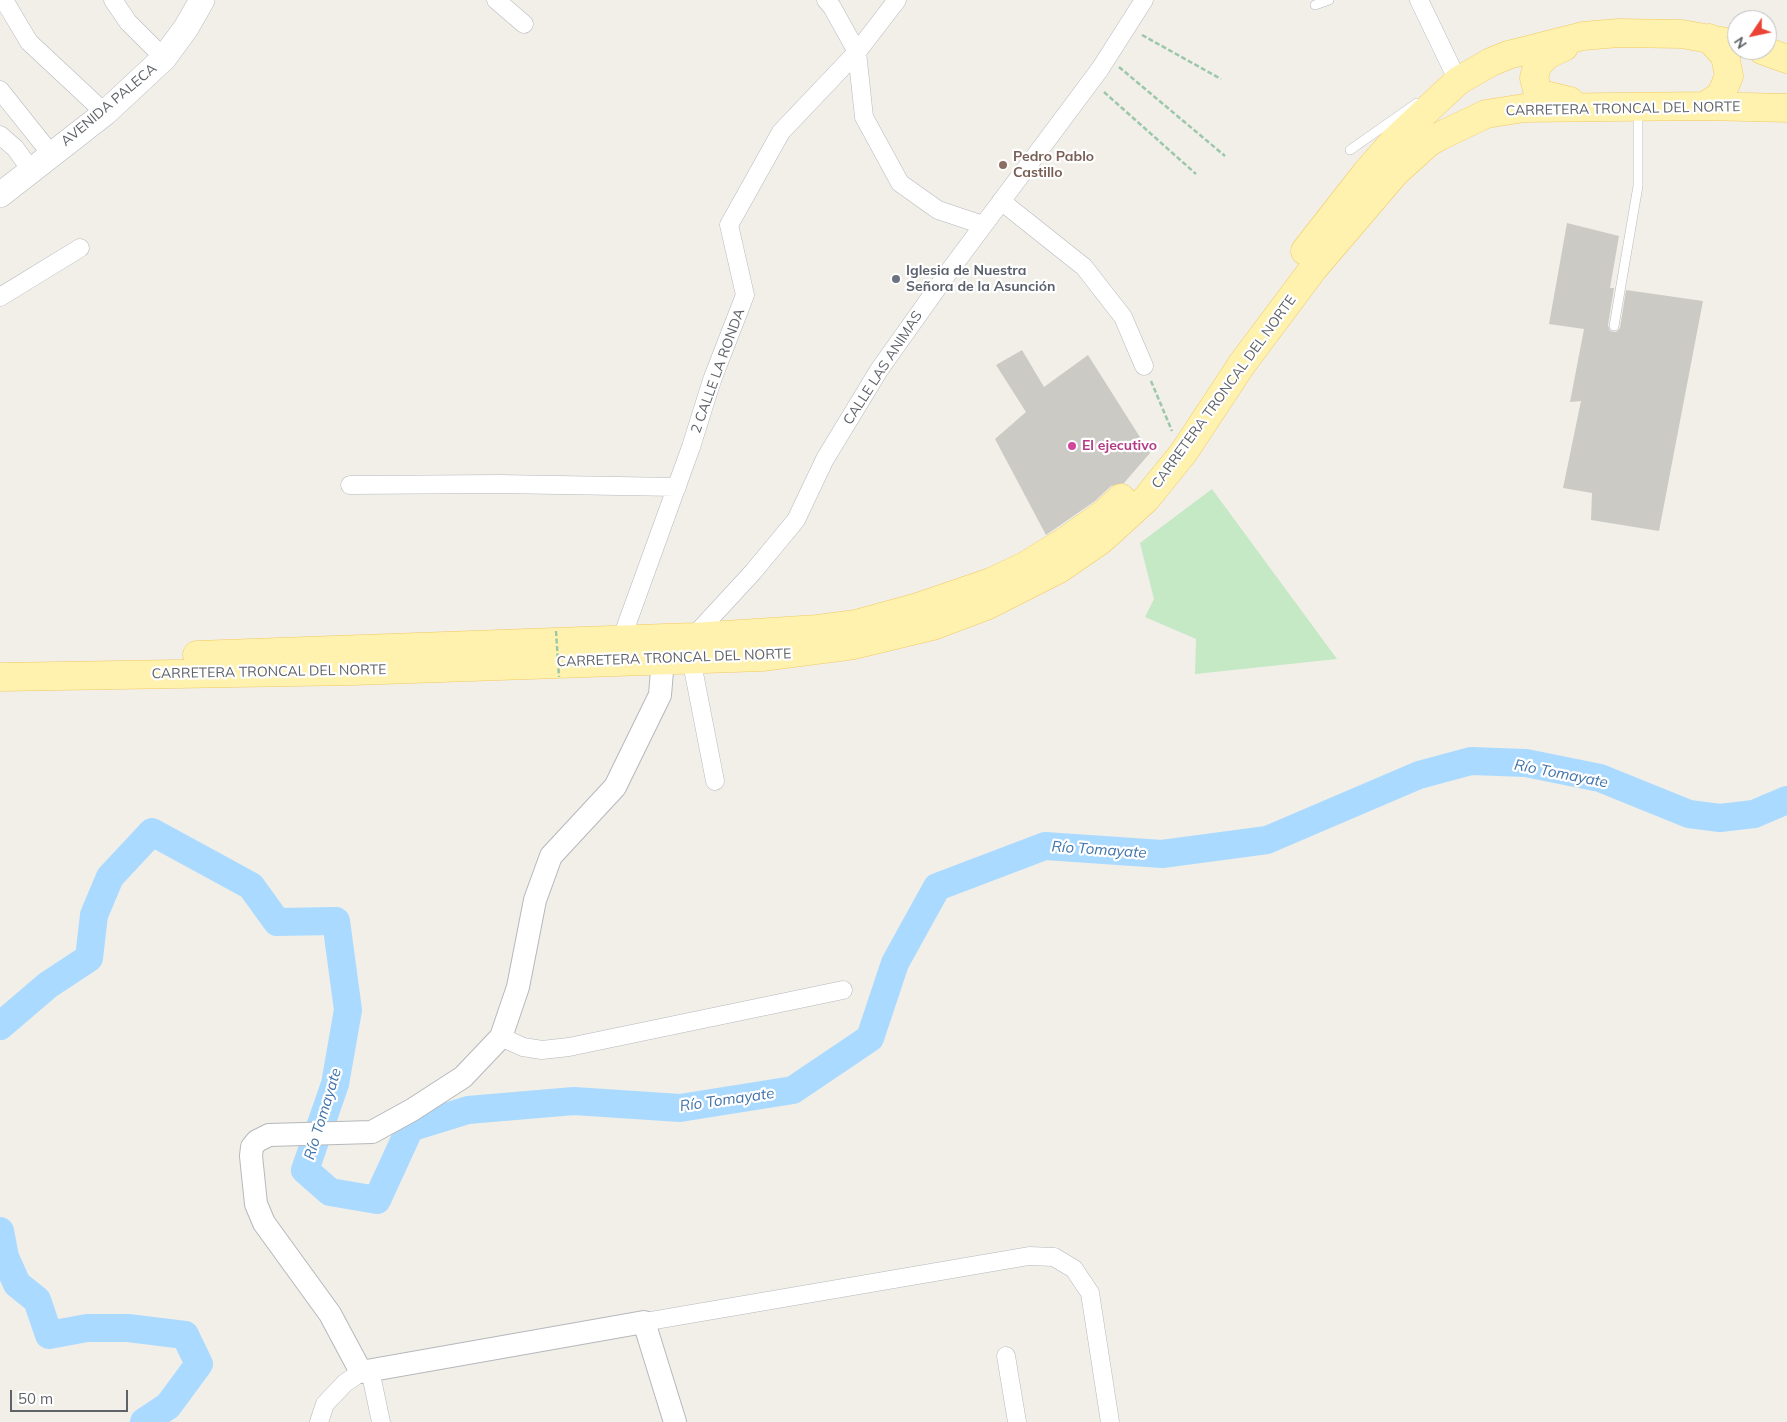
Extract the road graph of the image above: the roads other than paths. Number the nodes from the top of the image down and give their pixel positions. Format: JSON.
{"nodes":[{"id":1,"x":4,"y":0,"type":"edge"},
{"id":2,"x":113,"y":0,"type":"edge"},
{"id":3,"x":202,"y":0,"type":"edge"},
{"id":4,"x":496,"y":0,"type":"edge"},
{"id":5,"x":826,"y":0,"type":"edge"},
{"id":6,"x":897,"y":0,"type":"edge"},
{"id":7,"x":1144,"y":0,"type":"edge"},
{"id":8,"x":1329,"y":0,"type":"edge"},
{"id":9,"x":1419,"y":0,"type":"edge"},
{"id":10,"x":1315,"y":5,"type":"dead end"},
{"id":11,"x":524,"y":24,"type":"dead end"},
{"id":12,"x":1583,"y":36,"type":"junction"},
{"id":13,"x":1709,"y":38,"type":"junction"},
{"id":14,"x":1727,"y":42,"type":"edge"},
{"id":15,"x":857,"y":52,"type":"junction"},
{"id":16,"x":164,"y":58,"type":"junction"},
{"id":17,"x":1449,"y":88,"type":"junction"},
{"id":18,"x":0,"y":90,"type":"edge"},
{"id":19,"x":1705,"y":106,"type":"junction"},
{"id":20,"x":1638,"y":107,"type":"junction"},
{"id":21,"x":1593,"y":108,"type":"junction"},
{"id":22,"x":1787,"y":108,"type":"edge"},
{"id":23,"x":105,"y":113,"type":"junction"},
{"id":24,"x":0,"y":134,"type":"edge"},
{"id":25,"x":1350,"y":150,"type":"dead end"},
{"id":26,"x":51,"y":154,"type":"junction"},
{"id":27,"x":31,"y":170,"type":"junction"},
{"id":28,"x":0,"y":195,"type":"edge"},
{"id":29,"x":1001,"y":201,"type":"junction"},
{"id":30,"x":983,"y":225,"type":"junction"},
{"id":31,"x":80,"y":248,"type":"dead end"},
{"id":32,"x":0,"y":297,"type":"edge"},
{"id":33,"x":1614,"y":326,"type":"dead end"},
{"id":34,"x":1144,"y":366,"type":"road end"},
{"id":35,"x":350,"y":485,"type":"dead end"},
{"id":36,"x":677,"y":487,"type":"junction"},
{"id":37,"x":621,"y":640,"type":"junction"},
{"id":38,"x":692,"y":648,"type":"junction"},
{"id":39,"x":663,"y":659,"type":"junction"},
{"id":40,"x":0,"y":660,"type":"edge"},
{"id":41,"x":0,"y":677,"type":"edge"},
{"id":42,"x":715,"y":782,"type":"dead end"},
{"id":43,"x":843,"y":990,"type":"dead end"},
{"id":44,"x":502,"y":1038,"type":"junction"},
{"id":45,"x":644,"y":1322,"type":"junction"},
{"id":46,"x":1006,"y":1356,"type":"dead end"},
{"id":47,"x":365,"y":1371,"type":"junction"},
{"id":48,"x":319,"y":1422,"type":"edge"},
{"id":49,"x":381,"y":1422,"type":"edge"},
{"id":50,"x":675,"y":1422,"type":"edge"},
{"id":51,"x":1017,"y":1422,"type":"edge"},
{"id":52,"x":1110,"y":1422,"type":"edge"}],
"edges":[{"from":1,"to":23,"type":"street"},
{"from":2,"to":16,"type":"street"},
{"from":3,"to":16,"type":"main road","name":"AVENIDA PALECA"},
{"from":4,"to":11,"type":"street"},
{"from":5,"to":15,"type":"street"},
{"from":6,"to":15,"type":"street","name":"2 CALLE LA RONDA"},
{"from":7,"to":29,"type":"street","name":"CALLE LAS ANIMAS"},
{"from":8,"to":10,"type":"lane"},
{"from":9,"to":17,"type":"street"},
{"from":12,"to":13,"type":"main road","name":"CARRETERA TRONCAL DEL NORTE"},
{"from":12,"to":17,"type":"main road","name":"CARRETERA TRONCAL DEL NORTE"},
{"from":12,"to":21,"type":"main road"},
{"from":13,"to":14,"type":"main road","name":"CARRETERA TRONCAL DEL NORTE"},
{"from":13,"to":19,"type":"main road"},
{"from":15,"to":30,"type":"street"},
{"from":15,"to":36,"type":"street","name":"2 CALLE LA RONDA"},
{"from":16,"to":23,"type":"main road","name":"AVENIDA PALECA"},
{"from":17,"to":25,"type":"lane"},
{"from":17,"to":38,"type":"main road","name":"CARRETERA TRONCAL DEL NORTE"},
{"from":18,"to":26,"type":"street"},
{"from":19,"to":20,"type":"main road","name":"CARRETERA TRONCAL DEL NORTE"},
{"from":19,"to":22,"type":"main road","name":"CARRETERA TRONCAL DEL NORTE"},
{"from":20,"to":21,"type":"main road","name":"CARRETERA TRONCAL DEL NORTE"},
{"from":20,"to":33,"type":"lane"},
{"from":21,"to":38,"type":"main road","name":"CARRETERA TRONCAL DEL NORTE"},
{"from":23,"to":26,"type":"main road","name":"AVENIDA PALECA"},
{"from":24,"to":27,"type":"street"},
{"from":26,"to":27,"type":"main road","name":"AVENIDA PALECA"},
{"from":27,"to":28,"type":"main road","name":"AVENIDA PALECA"},
{"from":29,"to":30,"type":"street","name":"CALLE LAS ANIMAS"},
{"from":29,"to":34,"type":"street"},
{"from":30,"to":38,"type":"street","name":"CALLE LAS ANIMAS"},
{"from":31,"to":32,"type":"street"},
{"from":35,"to":36,"type":"street"},
{"from":36,"to":37,"type":"street","name":"2 CALLE LA RONDA"},
{"from":37,"to":38,"type":"main road","name":"CARRETERA TRONCAL DEL NORTE"},
{"from":37,"to":40,"type":"main road","name":"CARRETERA TRONCAL DEL NORTE"},
{"from":38,"to":39,"type":"main road","name":"CARRETERA TRONCAL DEL NORTE"},
{"from":38,"to":42,"type":"street"},
{"from":39,"to":41,"type":"main road","name":"CARRETERA TRONCAL DEL NORTE"},
{"from":39,"to":44,"type":"street"},
{"from":43,"to":44,"type":"street"},
{"from":44,"to":47,"type":"street"},
{"from":45,"to":47,"type":"street"},
{"from":45,"to":50,"type":"street"},
{"from":45,"to":52,"type":"street"},
{"from":46,"to":51,"type":"street"},
{"from":47,"to":48,"type":"street"},
{"from":47,"to":49,"type":"street"}]}
